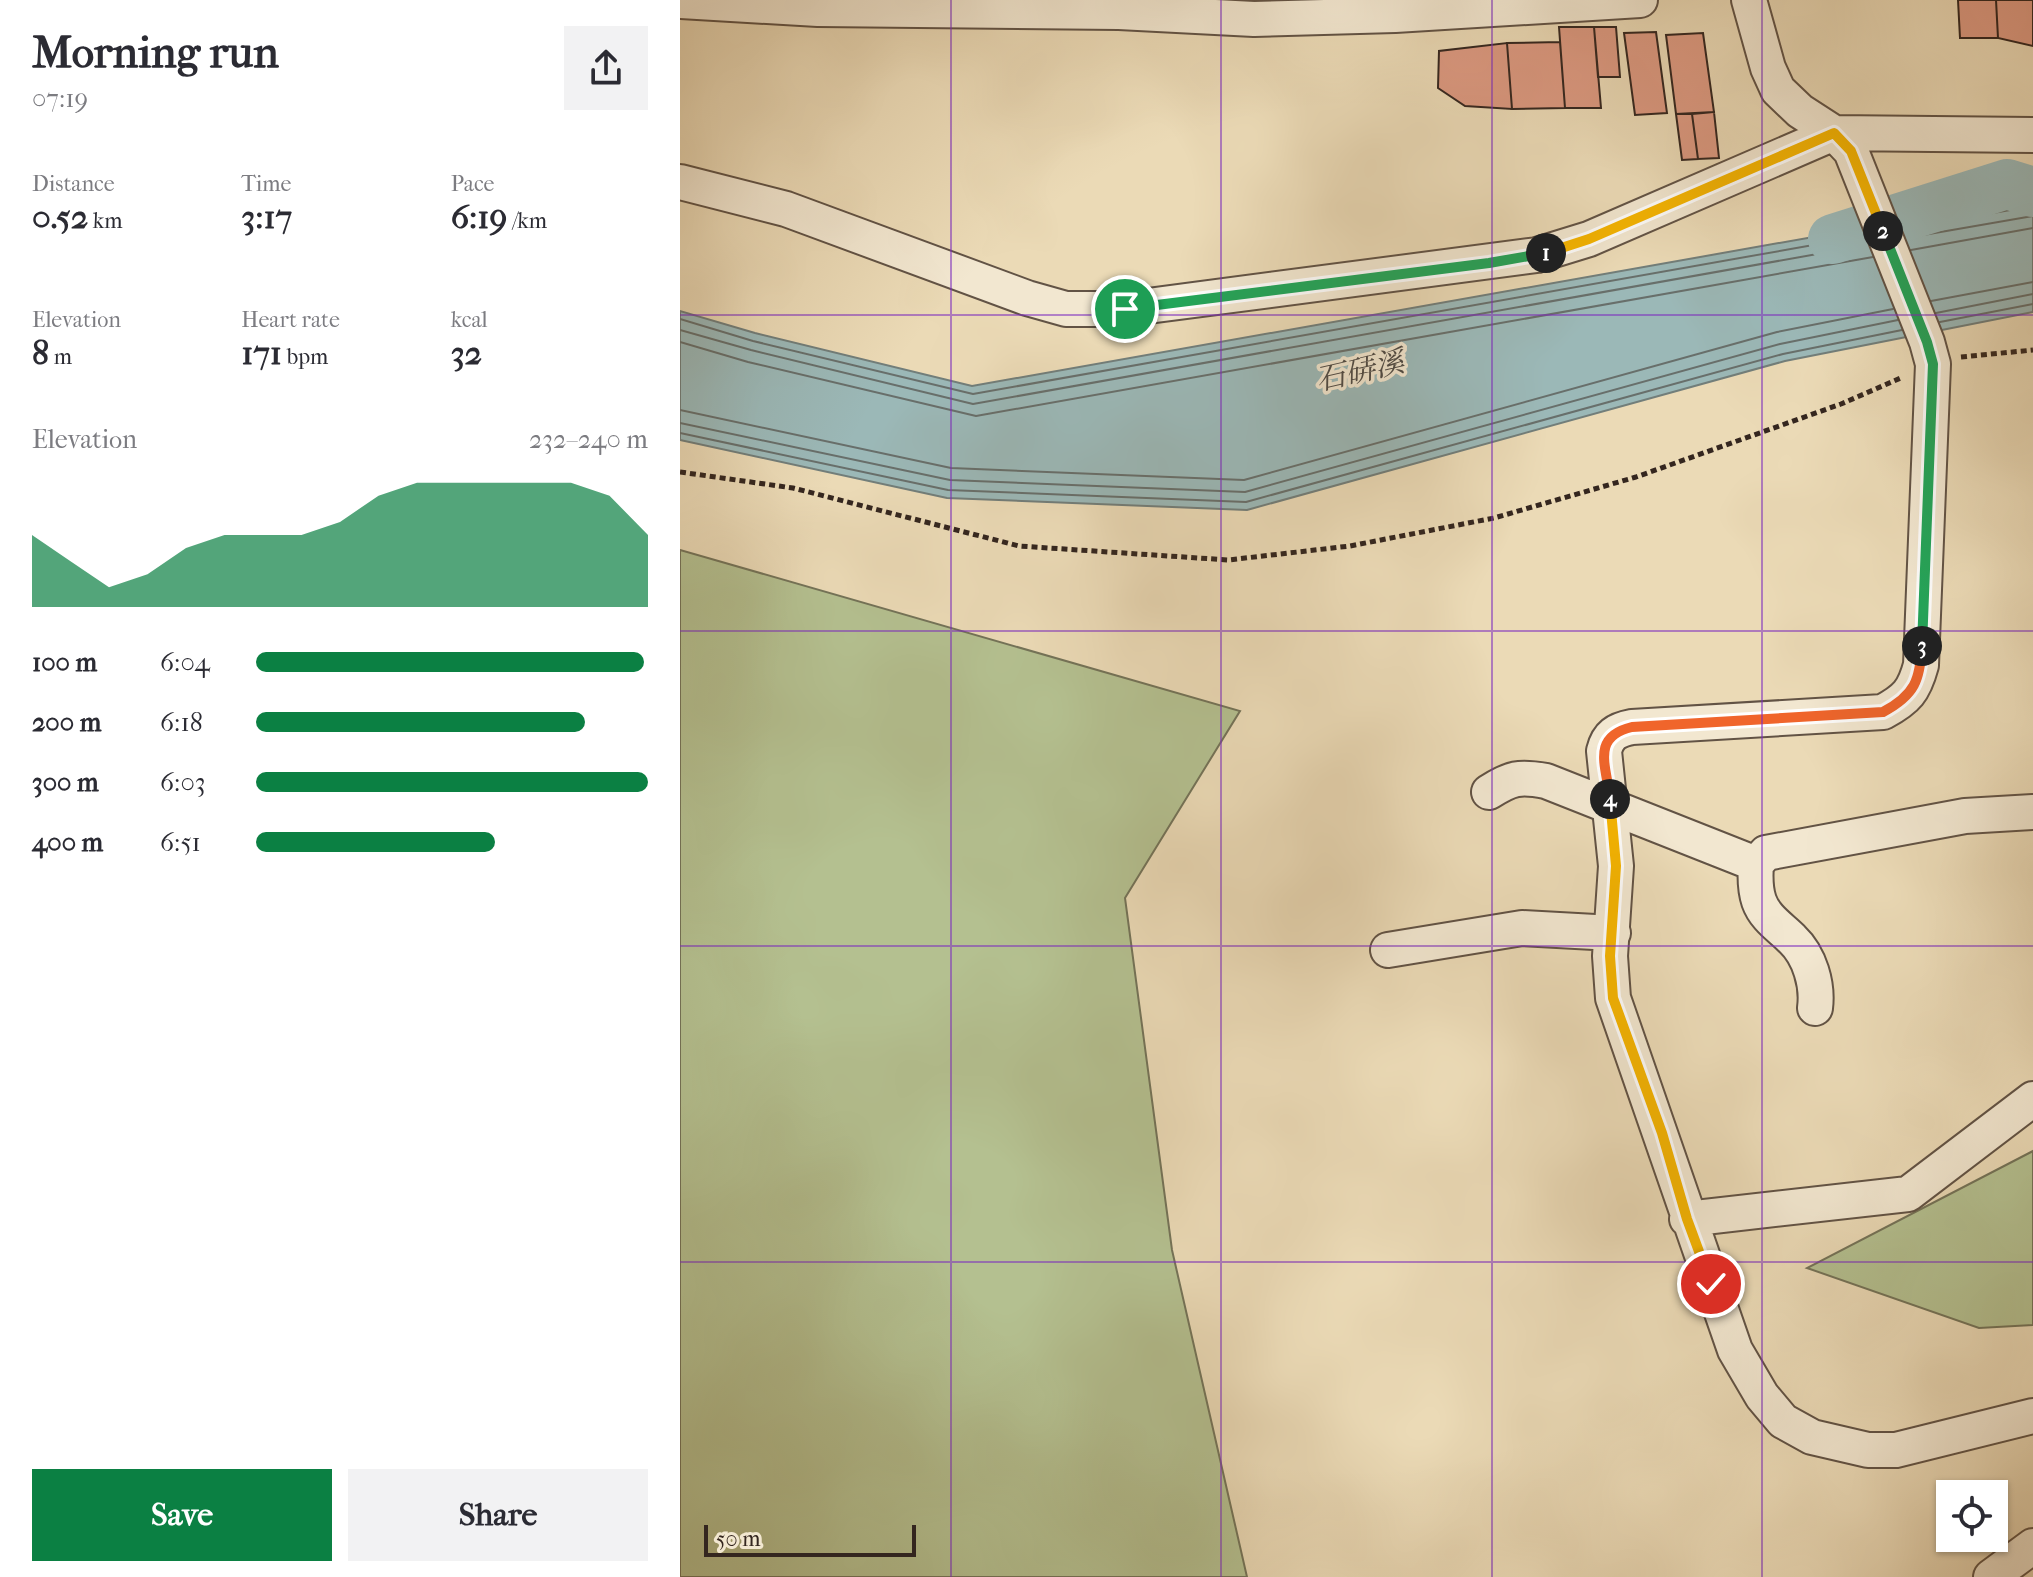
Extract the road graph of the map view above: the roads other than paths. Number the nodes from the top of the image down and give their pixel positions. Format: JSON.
{"nodes":[{"id":1,"x":1640,"y":0,"type":"edge"},
{"id":2,"x":1749,"y":0,"type":"edge"},
{"id":3,"x":680,"y":1,"type":"edge"},
{"id":4,"x":2033,"y":135,"type":"edge"},
{"id":5,"x":1843,"y":142,"type":"junction"},
{"id":6,"x":680,"y":182,"type":"edge"},
{"id":7,"x":1489,"y":792,"type":"dead end"},
{"id":8,"x":1611,"y":806,"type":"junction"},
{"id":9,"x":2033,"y":812,"type":"edge"},
{"id":10,"x":1756,"y":864,"type":"junction"},
{"id":11,"x":1613,"y":933,"type":"junction"},
{"id":12,"x":1388,"y":950,"type":"dead end"},
{"id":13,"x":1815,"y":1008,"type":"dead end"},
{"id":14,"x":2033,"y":1099,"type":"edge"},
{"id":15,"x":1687,"y":1219,"type":"junction"},
{"id":16,"x":2033,"y":1416,"type":"edge"},
{"id":17,"x":2033,"y":1546,"type":"edge"},
{"id":18,"x":1991,"y":1577,"type":"edge"}],
"edges":[{"from":1,"to":3,"type":"street"},
{"from":2,"to":5,"type":"street"},
{"from":4,"to":5,"type":"street"},
{"from":5,"to":6,"type":"street"},
{"from":5,"to":8,"type":"street"},
{"from":7,"to":8,"type":"street"},
{"from":8,"to":10,"type":"street"},
{"from":8,"to":11,"type":"street"},
{"from":9,"to":10,"type":"street"},
{"from":10,"to":13,"type":"street"},
{"from":11,"to":12,"type":"street"},
{"from":11,"to":15,"type":"street"},
{"from":14,"to":15,"type":"street"},
{"from":15,"to":16,"type":"street"},
{"from":17,"to":18,"type":"street"}]}
